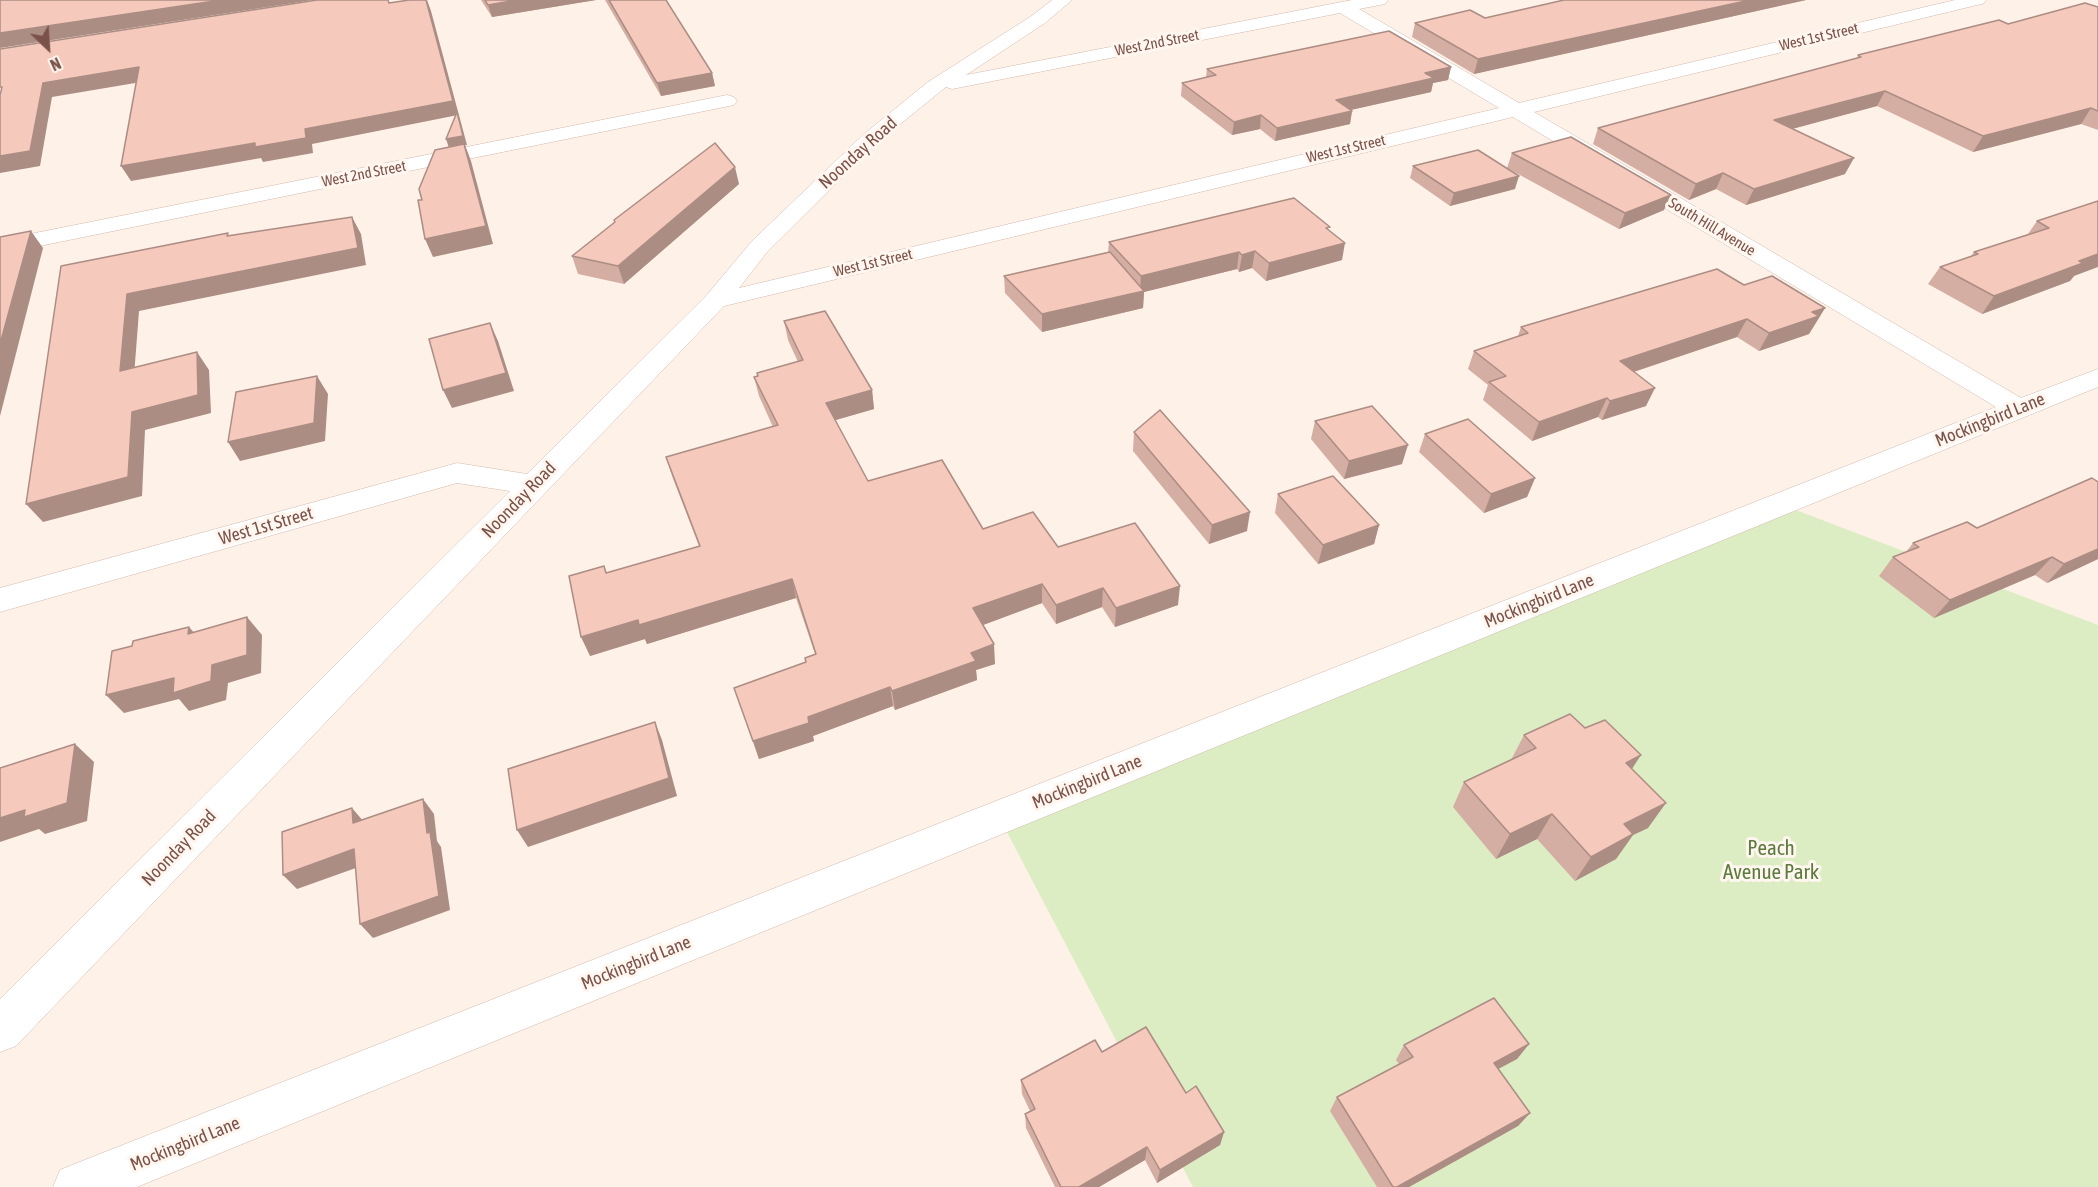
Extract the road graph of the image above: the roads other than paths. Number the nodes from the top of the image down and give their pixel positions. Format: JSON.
{"nodes":[{"id":1,"x":1063,"y":0,"type":"edge"},
{"id":2,"x":1379,"y":0,"type":"edge"},
{"id":3,"x":1977,"y":0,"type":"edge"},
{"id":4,"x":1343,"y":7,"type":"junction"},
{"id":5,"x":935,"y":87,"type":"junction"},
{"id":6,"x":727,"y":101,"type":"dead end"},
{"id":7,"x":1514,"y":109,"type":"junction"},
{"id":8,"x":0,"y":247,"type":"edge"},
{"id":9,"x":715,"y":301,"type":"junction"},
{"id":10,"x":2098,"y":376,"type":"edge"},
{"id":11,"x":2019,"y":409,"type":"junction"},
{"id":12,"x":534,"y":485,"type":"junction"},
{"id":13,"x":0,"y":600,"type":"edge"},
{"id":14,"x":0,"y":1030,"type":"edge"},
{"id":15,"x":77,"y":1187,"type":"edge"}],
"edges":[{"from":1,"to":5,"type":"street","name":"Noonday Road"},
{"from":2,"to":4,"type":"street","name":"West 2nd Street"},
{"from":3,"to":7,"type":"street","name":"West 1st Street"},
{"from":4,"to":5,"type":"street","name":"West 2nd Street"},
{"from":4,"to":7,"type":"street","name":"South Hill Avenue"},
{"from":5,"to":9,"type":"street","name":"Noonday Road"},
{"from":6,"to":8,"type":"street","name":"West 2nd Street"},
{"from":7,"to":9,"type":"street","name":"West 1st Street"},
{"from":7,"to":11,"type":"street","name":"South Hill Avenue"},
{"from":9,"to":12,"type":"street","name":"Noonday Road"},
{"from":10,"to":11,"type":"street","name":"Mockingbird Lane"},
{"from":11,"to":15,"type":"street","name":"Mockingbird Lane"},
{"from":12,"to":13,"type":"street","name":"West 1st Street"},
{"from":12,"to":14,"type":"street","name":"Noonday Road"}]}
